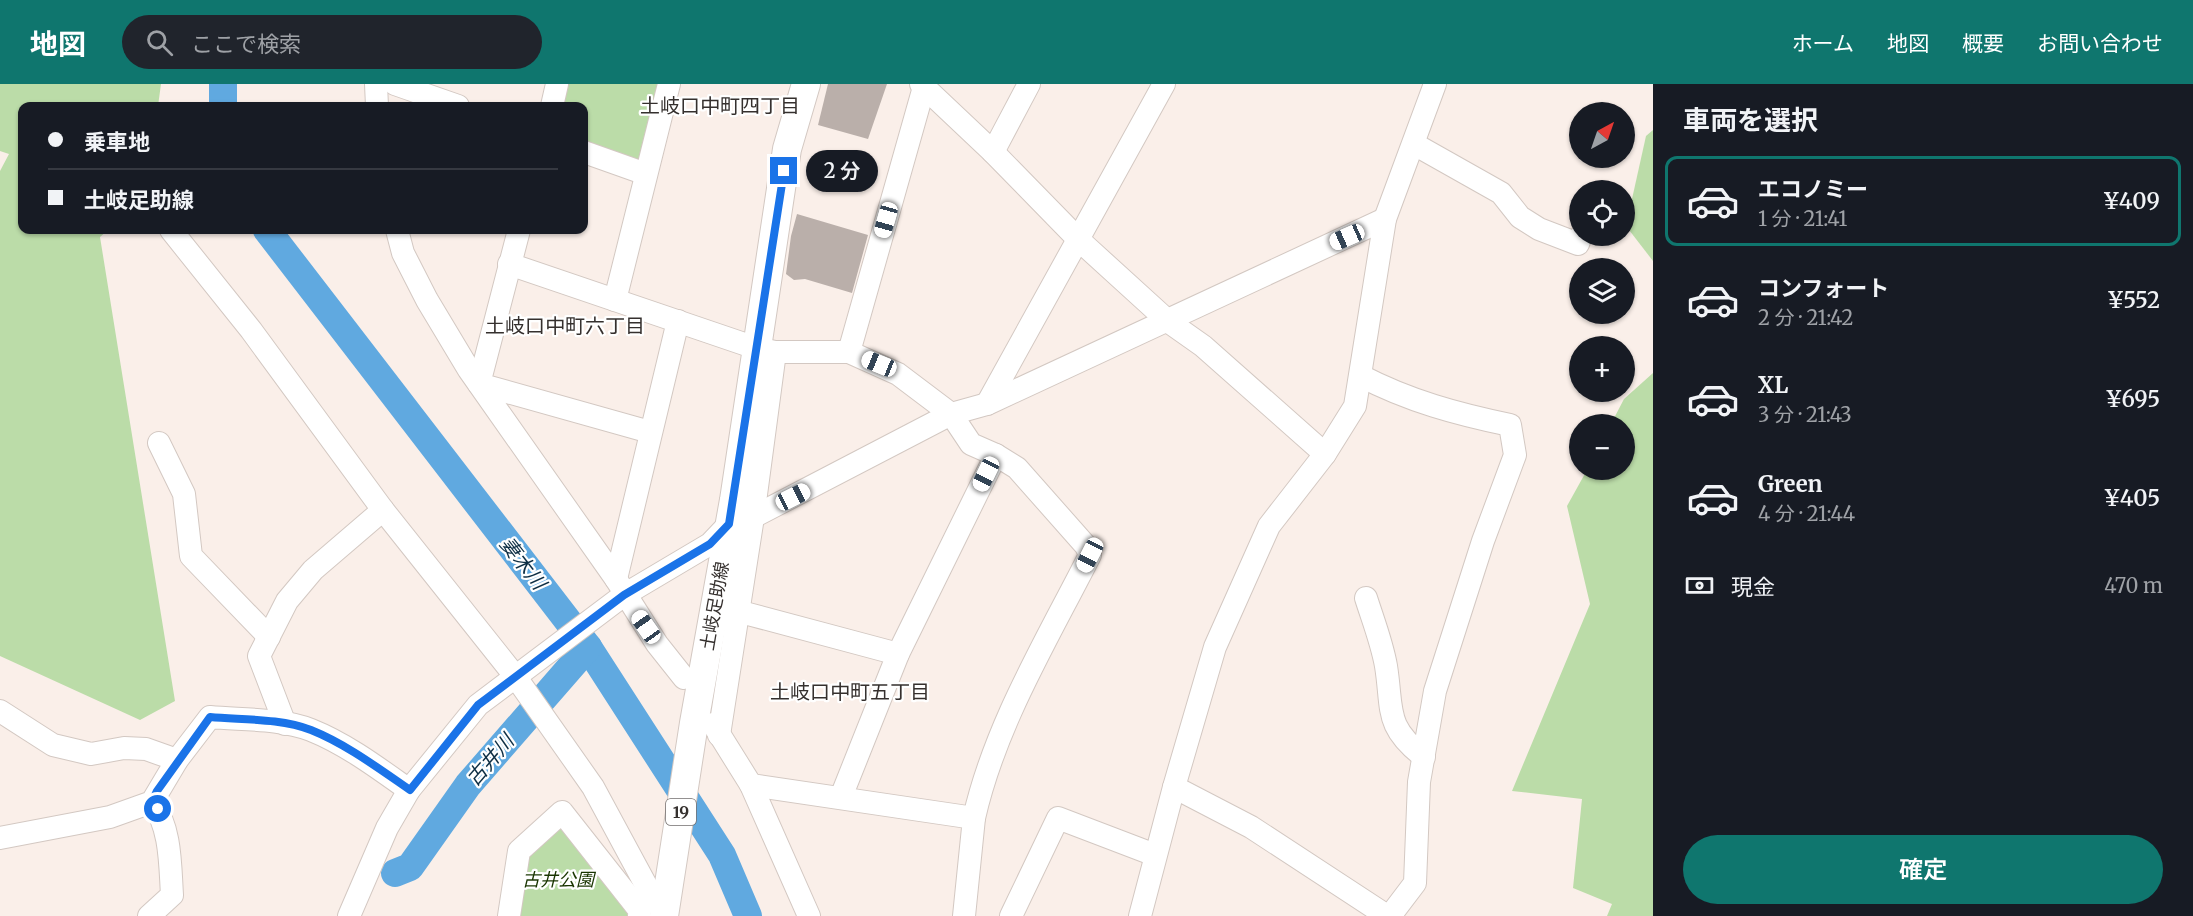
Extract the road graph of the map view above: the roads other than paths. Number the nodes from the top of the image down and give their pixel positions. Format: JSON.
{"nodes":[{"id":1,"x":376,"y":84,"type":"edge"},
{"id":2,"x":395,"y":84,"type":"edge"},
{"id":3,"x":558,"y":84,"type":"edge"},
{"id":4,"x":669,"y":84,"type":"edge"},
{"id":5,"x":806,"y":84,"type":"edge"},
{"id":6,"x":1029,"y":84,"type":"edge"},
{"id":7,"x":1164,"y":84,"type":"edge"},
{"id":8,"x":1435,"y":84,"type":"edge"},
{"id":9,"x":923,"y":86,"type":"edge"},
{"id":10,"x":377,"y":102,"type":"edge"},
{"id":11,"x":447,"y":102,"type":"edge"},
{"id":12,"x":553,"y":102,"type":"edge"},
{"id":13,"x":1414,"y":144,"type":"junction"},
{"id":14,"x":993,"y":152,"type":"junction"},
{"id":15,"x":588,"y":153,"type":"edge"},
{"id":16,"x":646,"y":174,"type":"junction"},
{"id":17,"x":1385,"y":219,"type":"junction"},
{"id":18,"x":174,"y":234,"type":"edge"},
{"id":19,"x":398,"y":234,"type":"edge"},
{"id":20,"x":518,"y":234,"type":"edge"},
{"id":21,"x":1080,"y":241,"type":"junction"},
{"id":22,"x":1569,"y":241,"type":"edge"},
{"id":23,"x":509,"y":264,"type":"junction"},
{"id":24,"x":615,"y":300,"type":"junction"},
{"id":25,"x":678,"y":321,"type":"junction"},
{"id":26,"x":1169,"y":322,"type":"junction"},
{"id":27,"x":766,"y":350,"type":"junction"},
{"id":28,"x":849,"y":352,"type":"junction"},
{"id":29,"x":1361,"y":376,"type":"junction"},
{"id":30,"x":479,"y":384,"type":"junction"},
{"id":31,"x":987,"y":404,"type":"junction"},
{"id":32,"x":951,"y":414,"type":"junction"},
{"id":33,"x":650,"y":432,"type":"junction"},
{"id":34,"x":159,"y":443,"type":"dead end"},
{"id":35,"x":996,"y":454,"type":"junction"},
{"id":36,"x":1325,"y":454,"type":"junction"},
{"id":37,"x":383,"y":510,"type":"junction"},
{"id":38,"x":741,"y":521,"type":"junction"},
{"id":39,"x":616,"y":594,"type":"junction"},
{"id":40,"x":1366,"y":598,"type":"dead end"},
{"id":41,"x":737,"y":611,"type":"junction"},
{"id":42,"x":269,"y":637,"type":"junction"},
{"id":43,"x":898,"y":654,"type":"junction"},
{"id":44,"x":520,"y":672,"type":"junction"},
{"id":45,"x":684,"y":678,"type":"dead end"},
{"id":46,"x":0,"y":711,"type":"edge"},
{"id":47,"x":285,"y":724,"type":"junction"},
{"id":48,"x":709,"y":727,"type":"junction"},
{"id":49,"x":1424,"y":757,"type":"junction"},
{"id":50,"x":177,"y":760,"type":"junction"},
{"id":51,"x":751,"y":785,"type":"junction"},
{"id":52,"x":1174,"y":787,"type":"junction"},
{"id":53,"x":410,"y":790,"type":"junction"},
{"id":54,"x":841,"y":797,"type":"junction"},
{"id":55,"x":152,"y":802,"type":"junction"},
{"id":56,"x":974,"y":818,"type":"junction"},
{"id":57,"x":0,"y":838,"type":"edge"},
{"id":58,"x":1155,"y":855,"type":"junction"},
{"id":59,"x":168,"y":906,"type":"edge"},
{"id":60,"x":659,"y":911,"type":"edge"},
{"id":61,"x":149,"y":916,"type":"edge"},
{"id":62,"x":348,"y":916,"type":"edge"},
{"id":63,"x":509,"y":916,"type":"edge"},
{"id":64,"x":809,"y":916,"type":"edge"},
{"id":65,"x":964,"y":916,"type":"edge"},
{"id":66,"x":1011,"y":916,"type":"edge"},
{"id":67,"x":1140,"y":916,"type":"edge"},
{"id":68,"x":1389,"y":916,"type":"edge"}],
"edges":[{"from":1,"to":10,"type":"street"},
{"from":2,"to":11,"type":"street"},
{"from":3,"to":12,"type":"street"},
{"from":4,"to":16,"type":"street"},
{"from":5,"to":27,"type":"main road","name":"土岐足助線","number":"19"},
{"from":6,"to":14,"type":"street"},
{"from":7,"to":21,"type":"street"},
{"from":8,"to":13,"type":"street"},
{"from":9,"to":14,"type":"street"},
{"from":9,"to":28,"type":"street"},
{"from":13,"to":17,"type":"street"},
{"from":13,"to":22,"type":"street"},
{"from":14,"to":21,"type":"street"},
{"from":15,"to":16,"type":"street"},
{"from":16,"to":24,"type":"street"},
{"from":17,"to":26,"type":"street"},
{"from":17,"to":29,"type":"street"},
{"from":18,"to":37,"type":"street"},
{"from":19,"to":30,"type":"street"},
{"from":20,"to":23,"type":"street"},
{"from":21,"to":26,"type":"street"},
{"from":21,"to":31,"type":"street"},
{"from":23,"to":24,"type":"street"},
{"from":23,"to":30,"type":"street"},
{"from":24,"to":25,"type":"street"},
{"from":25,"to":27,"type":"street"},
{"from":25,"to":33,"type":"street"},
{"from":26,"to":31,"type":"street"},
{"from":26,"to":36,"type":"street"},
{"from":27,"to":28,"type":"street"},
{"from":27,"to":38,"type":"main road","name":"土岐足助線","number":"19"},
{"from":28,"to":32,"type":"street"},
{"from":29,"to":36,"type":"street"},
{"from":29,"to":49,"type":"street"},
{"from":30,"to":33,"type":"street"},
{"from":30,"to":39,"type":"street"},
{"from":31,"to":32,"type":"street"},
{"from":32,"to":35,"type":"street"},
{"from":32,"to":38,"type":"street"},
{"from":33,"to":39,"type":"street"},
{"from":34,"to":42,"type":"street"},
{"from":35,"to":43,"type":"street"},
{"from":35,"to":56,"type":"street"},
{"from":36,"to":52,"type":"street"},
{"from":37,"to":42,"type":"street"},
{"from":37,"to":44,"type":"street"},
{"from":38,"to":39,"type":"street"},
{"from":38,"to":41,"type":"street"},
{"from":38,"to":48,"type":"main road","name":"土岐足助線","number":"19"},
{"from":39,"to":44,"type":"street"},
{"from":39,"to":45,"type":"street"},
{"from":40,"to":49,"type":"street"},
{"from":41,"to":43,"type":"street"},
{"from":41,"to":48,"type":"street"},
{"from":42,"to":47,"type":"street"},
{"from":43,"to":54,"type":"street"},
{"from":44,"to":53,"type":"street"},
{"from":44,"to":60,"type":"street"},
{"from":46,"to":50,"type":"street"},
{"from":47,"to":50,"type":"street"},
{"from":47,"to":53,"type":"street"},
{"from":48,"to":51,"type":"street"},
{"from":48,"to":60,"type":"main road","name":"土岐足助線","number":"19"},
{"from":49,"to":68,"type":"street"},
{"from":50,"to":55,"type":"street"},
{"from":51,"to":54,"type":"street"},
{"from":51,"to":64,"type":"street"},
{"from":52,"to":58,"type":"street"},
{"from":52,"to":68,"type":"street"},
{"from":53,"to":62,"type":"street"},
{"from":54,"to":56,"type":"street"},
{"from":55,"to":57,"type":"street"},
{"from":55,"to":59,"type":"street"},
{"from":56,"to":65,"type":"street"},
{"from":58,"to":66,"type":"street"},
{"from":58,"to":67,"type":"street"},
{"from":59,"to":61,"type":"street"},
{"from":60,"to":63,"type":"street"}]}
